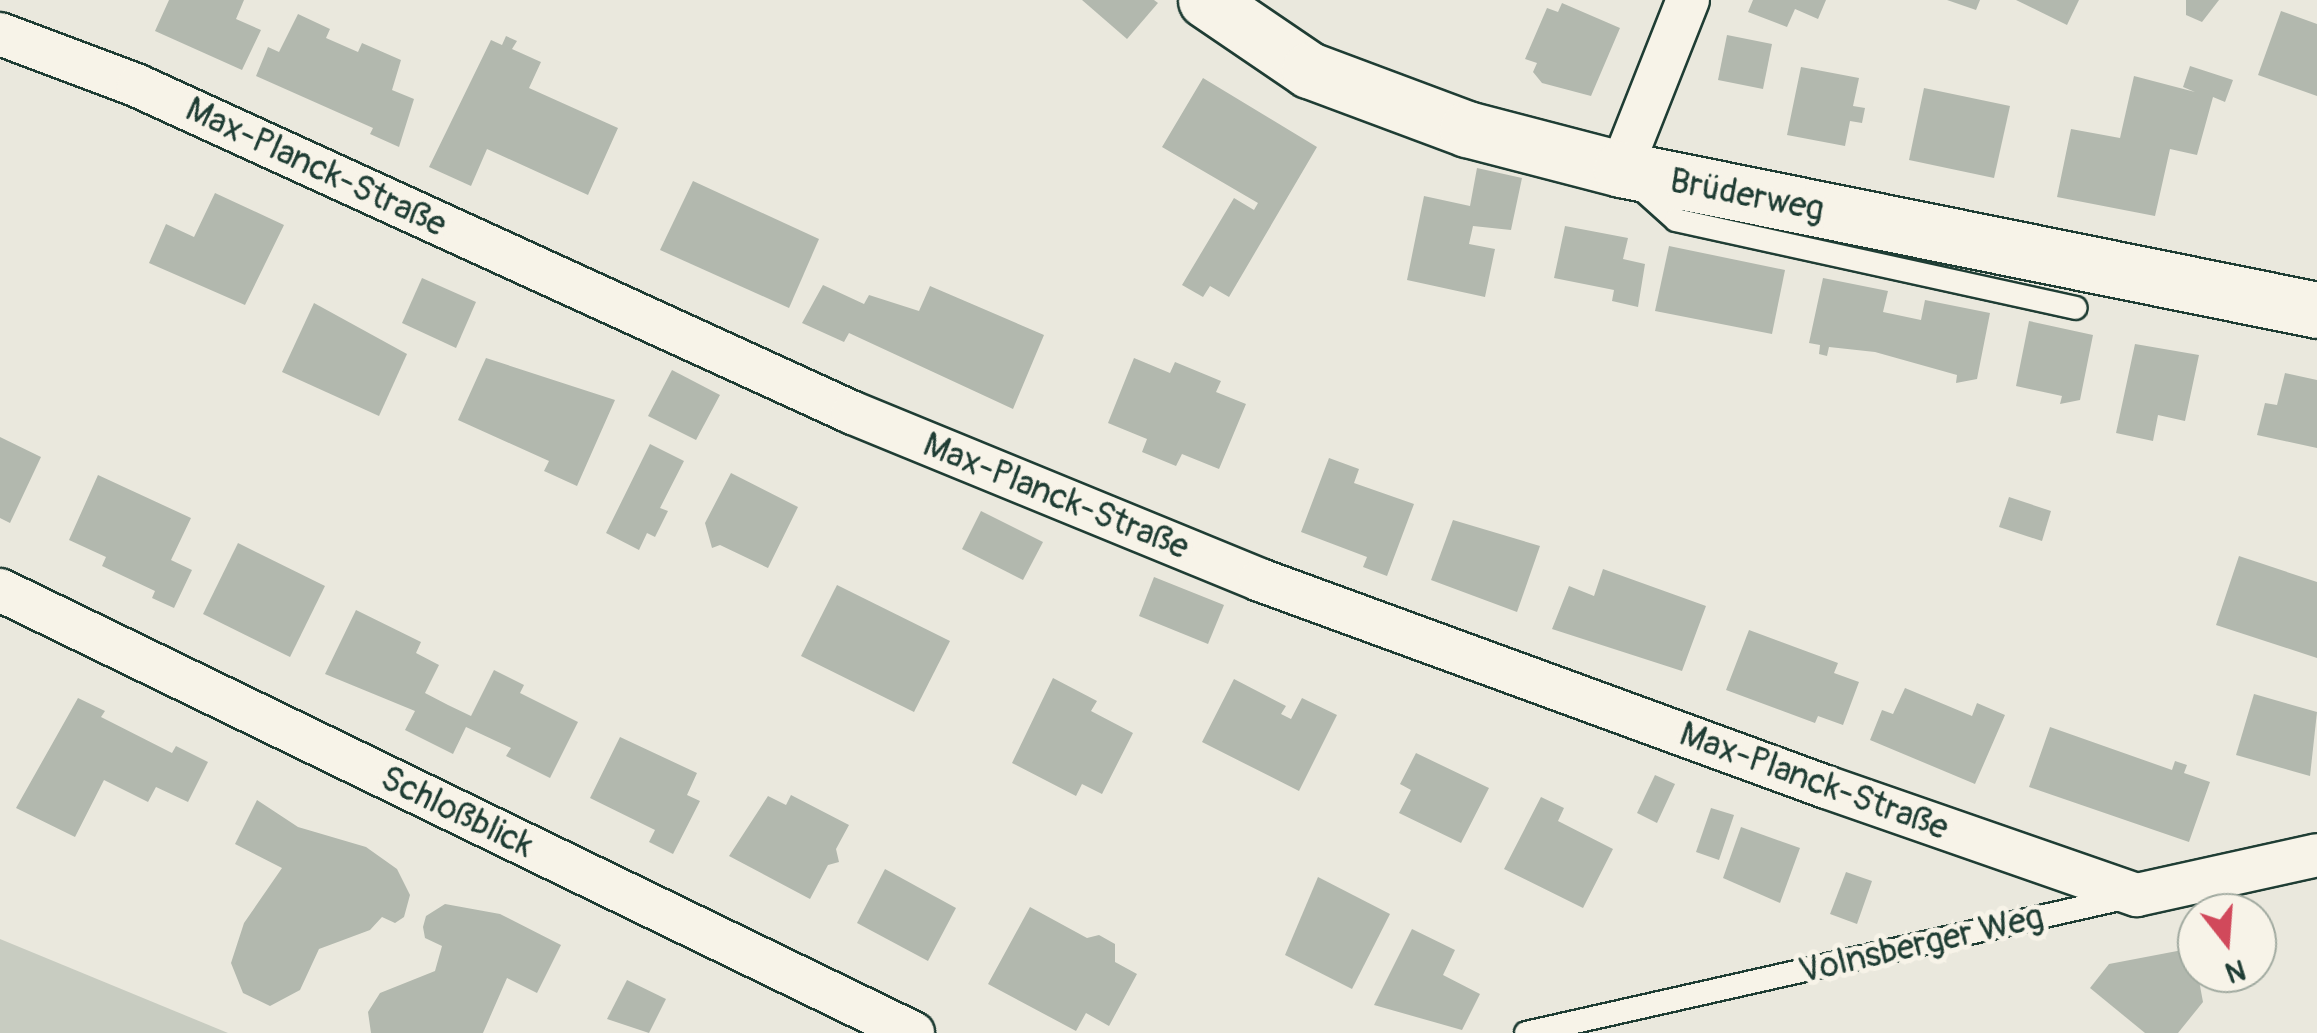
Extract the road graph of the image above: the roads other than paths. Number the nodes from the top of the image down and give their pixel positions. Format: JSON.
{"nodes":[{"id":1,"x":1206,"y":0,"type":"edge"},
{"id":2,"x":1688,"y":0,"type":"edge"},
{"id":3,"x":0,"y":34,"type":"edge"},
{"id":4,"x":1621,"y":170,"type":"junction"},
{"id":5,"x":2075,"y":308,"type":"dead end"},
{"id":6,"x":2317,"y":310,"type":"edge"},
{"id":7,"x":0,"y":590,"type":"edge"},
{"id":8,"x":2317,"y":855,"type":"edge"},
{"id":9,"x":2138,"y":895,"type":"junction"},
{"id":10,"x":913,"y":1033,"type":"edge"},
{"id":11,"x":1526,"y":1033,"type":"edge"}],
"edges":[{"from":1,"to":4,"type":"street","name":"Brüderweg"},
{"from":2,"to":4,"type":"street"},
{"from":3,"to":9,"type":"street","name":"Max-Planck-Straße"},
{"from":4,"to":5,"type":"lane"},
{"from":4,"to":6,"type":"street","name":"Brüderweg"},
{"from":7,"to":10,"type":"street","name":"Schloßblick"},
{"from":8,"to":9,"type":"street","name":"Volnsberger Weg"},
{"from":9,"to":11,"type":"lane","name":"Volnsberger Weg"}]}
